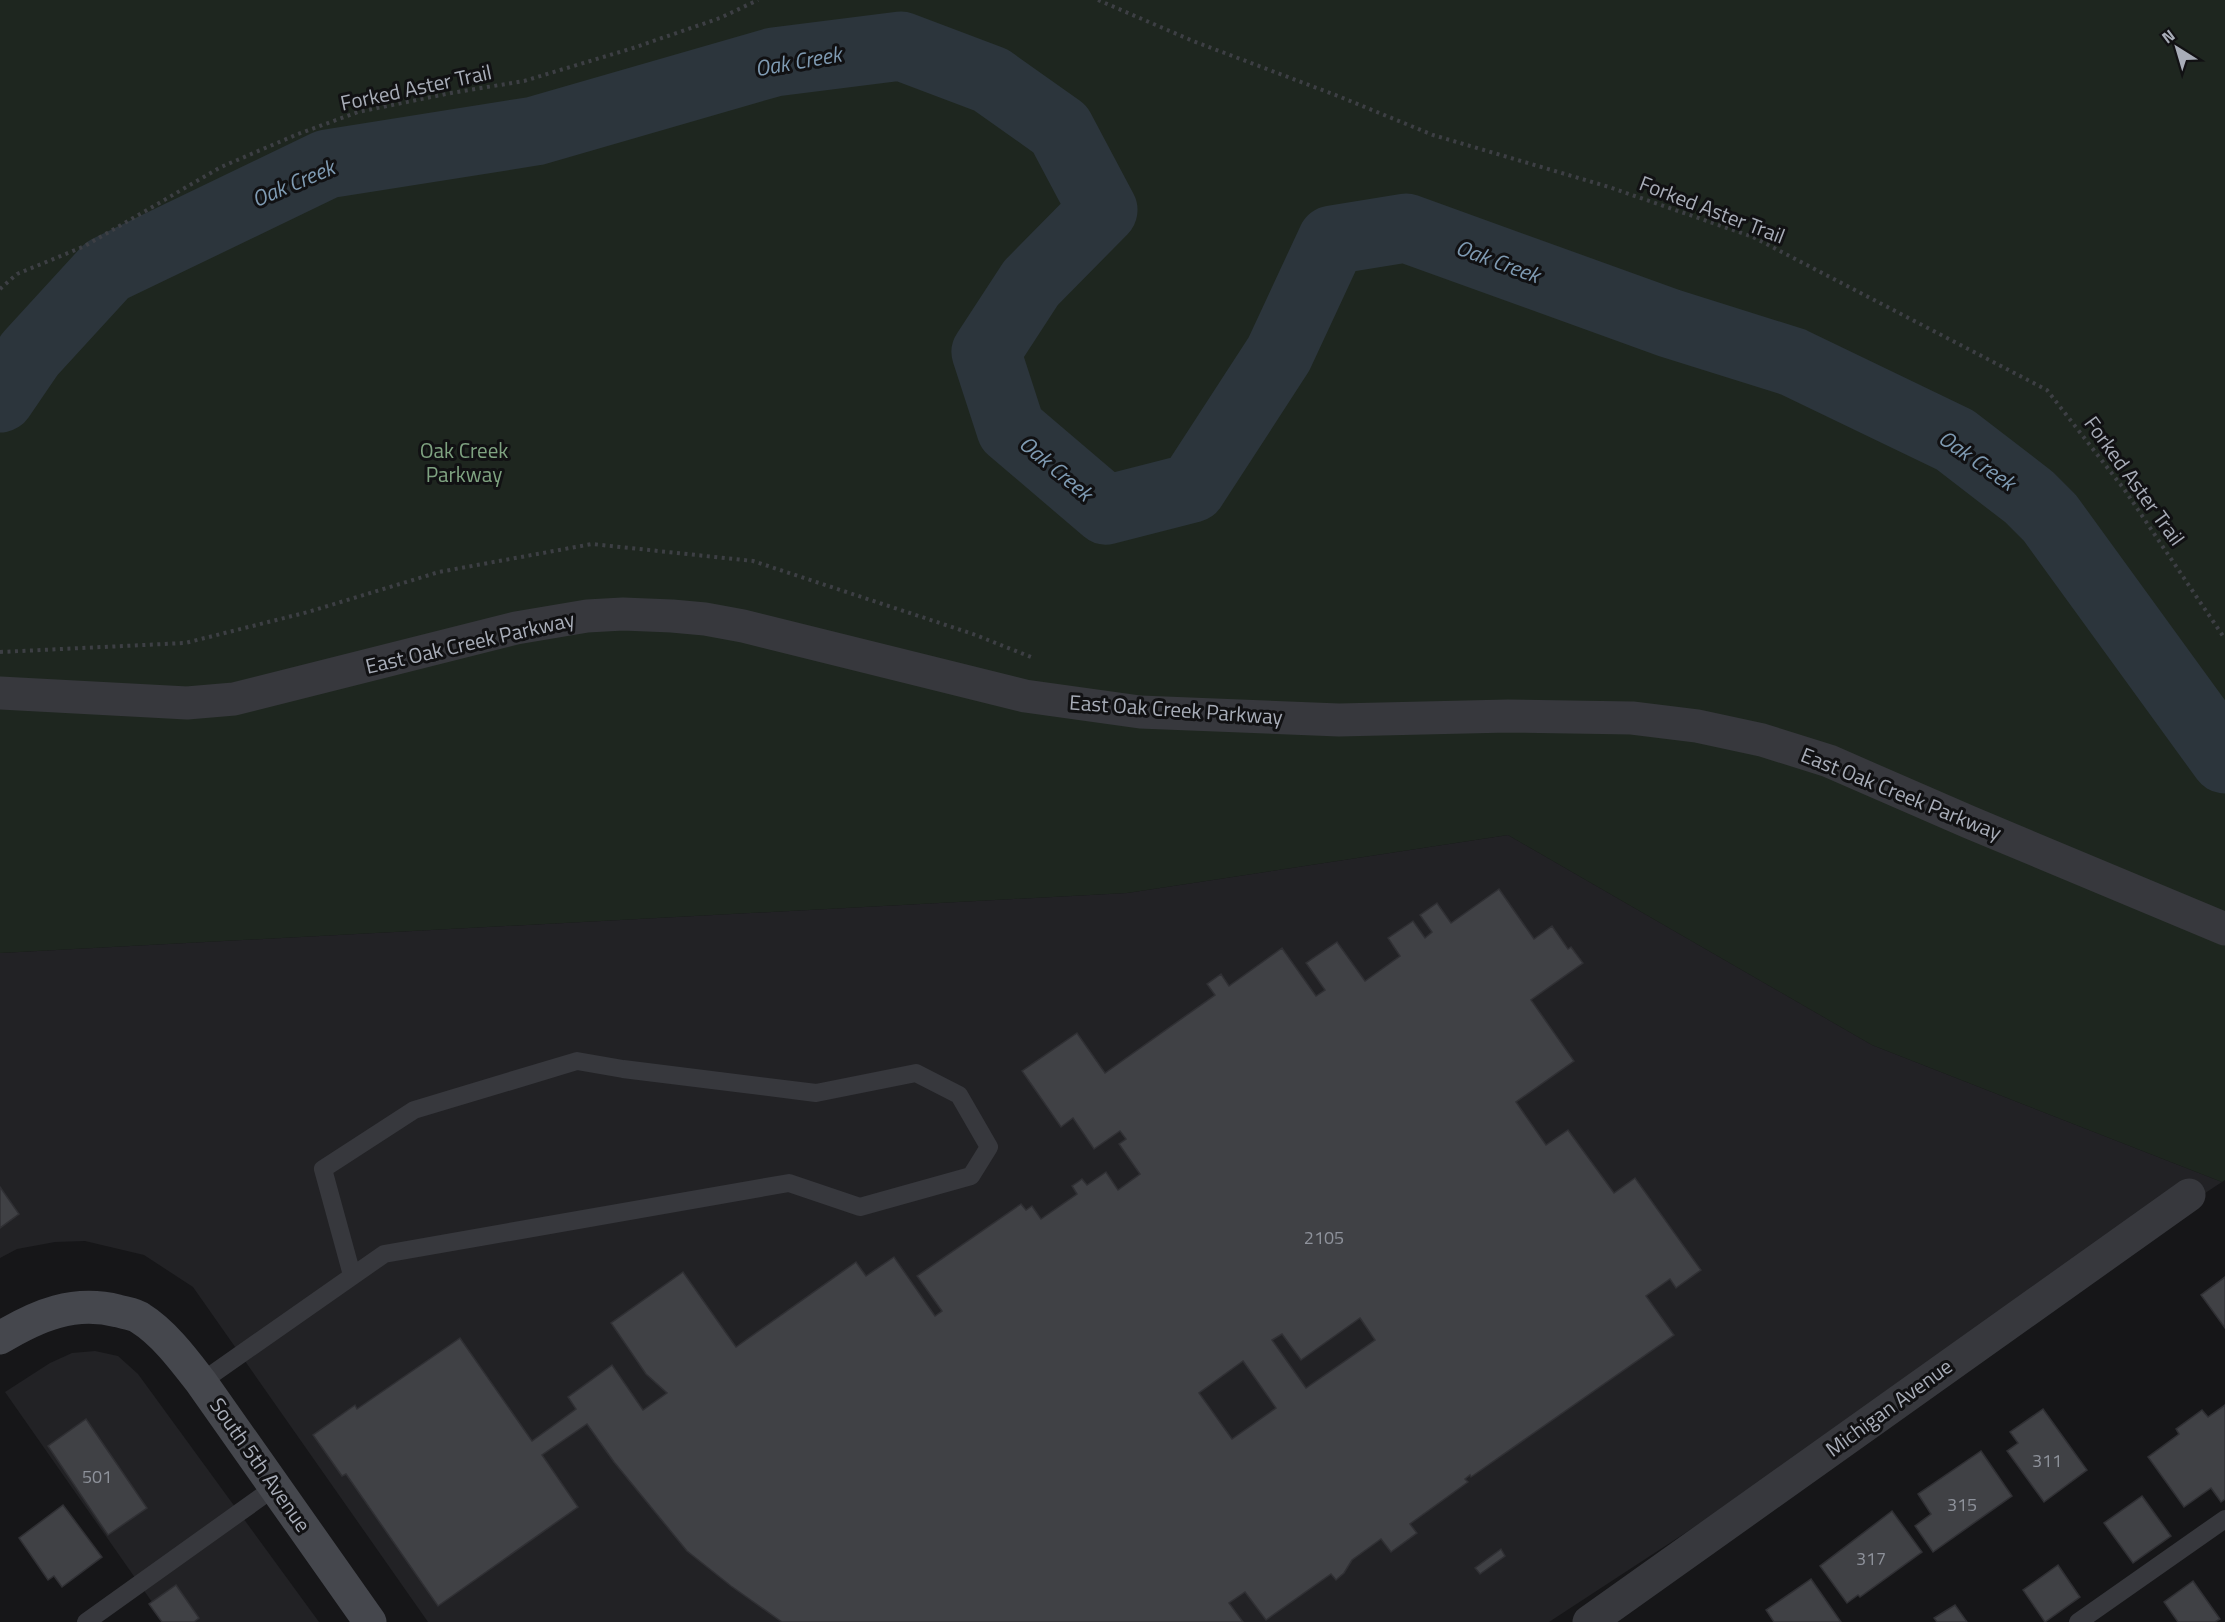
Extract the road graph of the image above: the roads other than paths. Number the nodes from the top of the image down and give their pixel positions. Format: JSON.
{"nodes":[{"id":1,"x":0,"y":693,"type":"edge"},
{"id":2,"x":2225,"y":929,"type":"edge"},
{"id":3,"x":2189,"y":1195,"type":"dead end"},
{"id":4,"x":352,"y":1275,"type":"junction"},
{"id":5,"x":0,"y":1338,"type":"edge"},
{"id":6,"x":201,"y":1382,"type":"junction"},
{"id":7,"x":275,"y":1486,"type":"junction"},
{"id":8,"x":2225,"y":1519,"type":"edge"},
{"id":9,"x":86,"y":1622,"type":"edge"},
{"id":10,"x":370,"y":1622,"type":"edge"},
{"id":11,"x":1589,"y":1622,"type":"edge"},
{"id":12,"x":2078,"y":1622,"type":"edge"}],
"edges":[{"from":1,"to":2,"type":"street","name":"East Oak Creek Parkway"},
{"from":3,"to":11,"type":"street","name":"Michigan Avenue"},
{"from":4,"to":4,"type":"lane"},
{"from":4,"to":6,"type":"lane"},
{"from":5,"to":6,"type":"street","name":"South 5th Avenue"},
{"from":6,"to":7,"type":"street","name":"South 5th Avenue"},
{"from":7,"to":9,"type":"lane"},
{"from":7,"to":10,"type":"street","name":"South 5th Avenue"},
{"from":8,"to":12,"type":"lane"}]}
